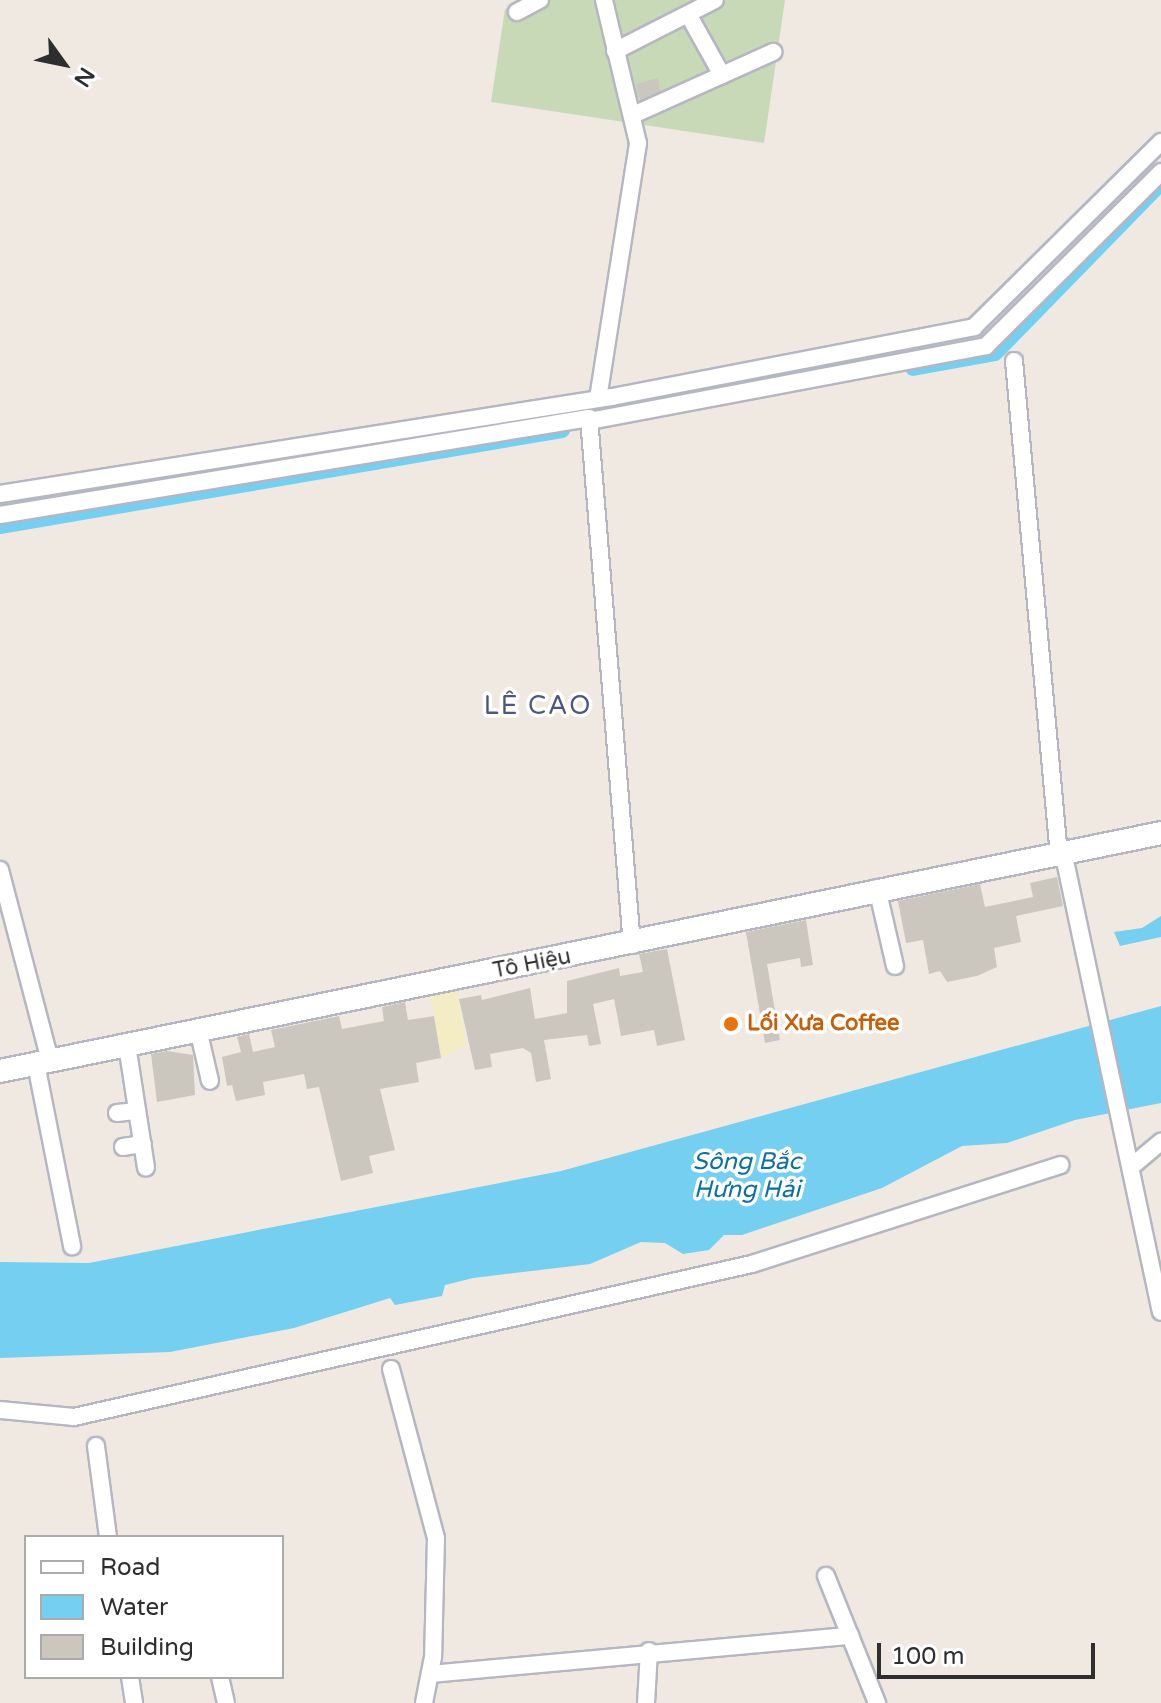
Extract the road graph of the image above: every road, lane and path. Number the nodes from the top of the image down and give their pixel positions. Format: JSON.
{"nodes":[{"id":1,"x":540,"y":0,"type":"edge"},
{"id":2,"x":604,"y":0,"type":"edge"},
{"id":3,"x":715,"y":0,"type":"edge"},
{"id":4,"x":517,"y":12,"type":"dead end"},
{"id":5,"x":688,"y":14,"type":"junction"},
{"id":6,"x":615,"y":51,"type":"junction"},
{"id":7,"x":773,"y":52,"type":"dead end"},
{"id":8,"x":722,"y":75,"type":"junction"},
{"id":9,"x":633,"y":115,"type":"junction"},
{"id":10,"x":1161,"y":142,"type":"edge"},
{"id":11,"x":1161,"y":172,"type":"edge"},
{"id":12,"x":1014,"y":361,"type":"dead end"},
{"id":13,"x":598,"y":399,"type":"junction"},
{"id":14,"x":580,"y":415,"type":"junction"},
{"id":15,"x":0,"y":494,"type":"edge"},
{"id":16,"x":0,"y":515,"type":"edge"},
{"id":17,"x":1161,"y":833,"type":"edge"},
{"id":18,"x":1061,"y":857,"type":"junction"},
{"id":19,"x":0,"y":870,"type":"edge"},
{"id":20,"x":877,"y":888,"type":"junction"},
{"id":21,"x":6,"y":918,"type":"edge"},
{"id":22,"x":632,"y":945,"type":"junction"},
{"id":23,"x":895,"y":966,"type":"dead end"},
{"id":24,"x":198,"y":1029,"type":"junction"},
{"id":25,"x":127,"y":1045,"type":"junction"},
{"id":26,"x":43,"y":1063,"type":"junction"},
{"id":27,"x":0,"y":1071,"type":"edge"},
{"id":28,"x":210,"y":1081,"type":"dead end"},
{"id":29,"x":137,"y":1111,"type":"junction"},
{"id":30,"x":117,"y":1113,"type":"dead end"},
{"id":31,"x":1161,"y":1142,"type":"edge"},
{"id":32,"x":143,"y":1144,"type":"junction"},
{"id":33,"x":123,"y":1147,"type":"dead end"},
{"id":34,"x":1061,"y":1165,"type":"dead end"},
{"id":35,"x":1132,"y":1166,"type":"junction"},
{"id":36,"x":146,"y":1168,"type":"dead end"},
{"id":37,"x":72,"y":1246,"type":"dead end"},
{"id":38,"x":1161,"y":1312,"type":"edge"},
{"id":39,"x":391,"y":1369,"type":"dead end"},
{"id":40,"x":0,"y":1410,"type":"edge"},
{"id":41,"x":96,"y":1446,"type":"dead end"},
{"id":42,"x":108,"y":1535,"type":"edge"},
{"id":43,"x":826,"y":1576,"type":"dead end"},
{"id":44,"x":850,"y":1636,"type":"junction"},
{"id":45,"x":649,"y":1651,"type":"junction"},
{"id":46,"x":430,"y":1674,"type":"junction"},
{"id":47,"x":130,"y":1679,"type":"edge"},
{"id":48,"x":220,"y":1679,"type":"edge"},
{"id":49,"x":134,"y":1703,"type":"edge"},
{"id":50,"x":226,"y":1703,"type":"edge"},
{"id":51,"x":424,"y":1703,"type":"edge"},
{"id":52,"x":646,"y":1703,"type":"edge"},
{"id":53,"x":877,"y":1703,"type":"edge"}],
"edges":[{"from":1,"to":4,"type":"street"},
{"from":2,"to":6,"type":"street"},
{"from":3,"to":5,"type":"street"},
{"from":5,"to":6,"type":"street"},
{"from":5,"to":8,"type":"street"},
{"from":6,"to":9,"type":"street"},
{"from":7,"to":8,"type":"street"},
{"from":8,"to":9,"type":"street"},
{"from":9,"to":13,"type":"street"},
{"from":10,"to":13,"type":"street"},
{"from":11,"to":14,"type":"street"},
{"from":12,"to":18,"type":"street"},
{"from":13,"to":14,"type":"street"},
{"from":14,"to":15,"type":"street"},
{"from":14,"to":16,"type":"street"},
{"from":14,"to":22,"type":"street"},
{"from":17,"to":18,"type":"main road","name":"Tô Hiệu"},
{"from":18,"to":20,"type":"main road","name":"Tô Hiệu"},
{"from":18,"to":35,"type":"street"},
{"from":19,"to":21,"type":"street"},
{"from":20,"to":22,"type":"main road","name":"Tô Hiệu"},
{"from":20,"to":23,"type":"street"},
{"from":21,"to":26,"type":"street"},
{"from":22,"to":24,"type":"main road","name":"Tô Hiệu"},
{"from":24,"to":25,"type":"main road","name":"Tô Hiệu"},
{"from":24,"to":28,"type":"street"},
{"from":25,"to":26,"type":"main road","name":"Tô Hiệu"},
{"from":25,"to":29,"type":"street"},
{"from":26,"to":27,"type":"main road","name":"Tô Hiệu"},
{"from":26,"to":37,"type":"street"},
{"from":29,"to":30,"type":"street"},
{"from":29,"to":32,"type":"street"},
{"from":31,"to":35,"type":"street"},
{"from":32,"to":33,"type":"street"},
{"from":32,"to":36,"type":"street"},
{"from":34,"to":40,"type":"street"},
{"from":35,"to":38,"type":"street"},
{"from":39,"to":46,"type":"street"},
{"from":41,"to":42,"type":"street"},
{"from":43,"to":44,"type":"street"},
{"from":44,"to":45,"type":"street"},
{"from":44,"to":53,"type":"street"},
{"from":45,"to":46,"type":"street"},
{"from":45,"to":52,"type":"street"},
{"from":46,"to":51,"type":"street"},
{"from":47,"to":49,"type":"street"},
{"from":48,"to":50,"type":"street"}]}
